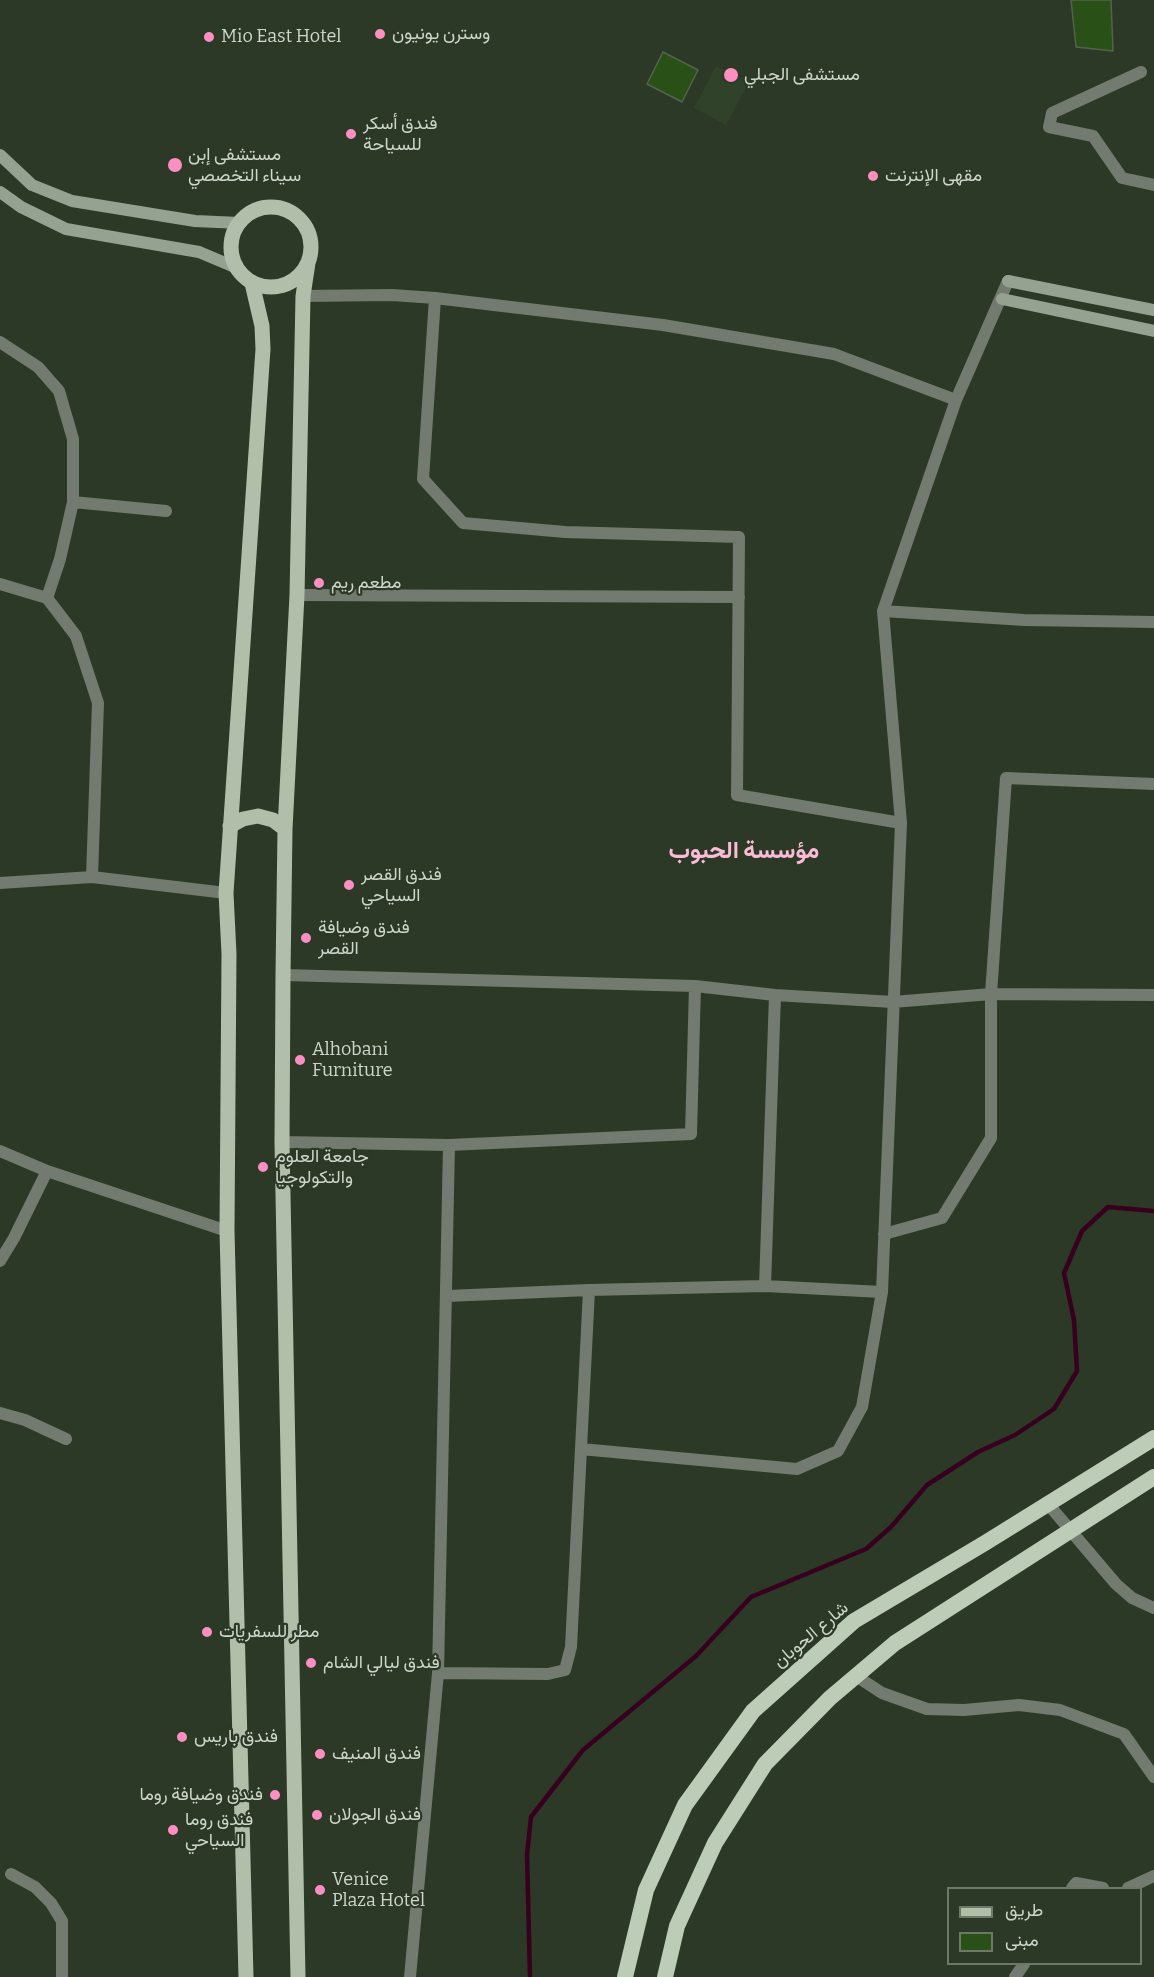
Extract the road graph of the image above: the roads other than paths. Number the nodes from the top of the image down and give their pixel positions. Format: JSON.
{"nodes":[{"id":1,"x":1141,"y":72,"type":"dead end"},
{"id":2,"x":0,"y":155,"type":"edge"},
{"id":3,"x":1154,"y":185,"type":"edge"},
{"id":4,"x":0,"y":192,"type":"edge"},
{"id":5,"x":240,"y":222,"type":"junction"},
{"id":6,"x":308,"y":263,"type":"junction"},
{"id":7,"x":237,"y":268,"type":"junction"},
{"id":8,"x":1008,"y":281,"type":"joint"},
{"id":9,"x":252,"y":282,"type":"junction"},
{"id":10,"x":303,"y":296,"type":"junction"},
{"id":11,"x":435,"y":298,"type":"junction"},
{"id":12,"x":1002,"y":299,"type":"junction"},
{"id":13,"x":1154,"y":310,"type":"edge"},
{"id":14,"x":1154,"y":331,"type":"edge"},
{"id":15,"x":0,"y":342,"type":"edge"},
{"id":16,"x":956,"y":400,"type":"junction"},
{"id":17,"x":72,"y":502,"type":"junction"},
{"id":18,"x":166,"y":511,"type":"dead end"},
{"id":19,"x":0,"y":584,"type":"edge"},
{"id":20,"x":297,"y":595,"type":"junction"},
{"id":21,"x":739,"y":597,"type":"junction"},
{"id":22,"x":47,"y":598,"type":"junction"},
{"id":23,"x":883,"y":611,"type":"junction"},
{"id":24,"x":1154,"y":622,"type":"edge"},
{"id":25,"x":1154,"y":784,"type":"edge"},
{"id":26,"x":901,"y":823,"type":"junction"},
{"id":27,"x":230,"y":826,"type":"junction"},
{"id":28,"x":285,"y":829,"type":"junction"},
{"id":29,"x":92,"y":877,"type":"junction"},
{"id":30,"x":0,"y":883,"type":"edge"},
{"id":31,"x":226,"y":893,"type":"junction"},
{"id":32,"x":283,"y":975,"type":"junction"},
{"id":33,"x":695,"y":986,"type":"junction"},
{"id":34,"x":991,"y":994,"type":"junction"},
{"id":35,"x":775,"y":995,"type":"junction"},
{"id":36,"x":1154,"y":995,"type":"edge"},
{"id":37,"x":893,"y":1002,"type":"junction"},
{"id":38,"x":282,"y":1142,"type":"junction"},
{"id":39,"x":449,"y":1145,"type":"junction"},
{"id":40,"x":0,"y":1151,"type":"edge"},
{"id":41,"x":47,"y":1172,"type":"junction"},
{"id":42,"x":227,"y":1231,"type":"junction"},
{"id":43,"x":884,"y":1234,"type":"junction"},
{"id":44,"x":0,"y":1261,"type":"edge"},
{"id":45,"x":765,"y":1287,"type":"junction"},
{"id":46,"x":589,"y":1290,"type":"junction"},
{"id":47,"x":882,"y":1292,"type":"junction"},
{"id":48,"x":447,"y":1296,"type":"junction"},
{"id":49,"x":0,"y":1413,"type":"edge"},
{"id":50,"x":1154,"y":1438,"type":"edge"},
{"id":51,"x":66,"y":1439,"type":"dead end"},
{"id":52,"x":581,"y":1449,"type":"junction"},
{"id":53,"x":1154,"y":1477,"type":"edge"},
{"id":54,"x":1048,"y":1504,"type":"junction"},
{"id":55,"x":1071,"y":1530,"type":"junction"},
{"id":56,"x":1154,"y":1608,"type":"edge"},
{"id":57,"x":438,"y":1672,"type":"junction"},
{"id":58,"x":856,"y":1676,"type":"junction"},
{"id":59,"x":1154,"y":1777,"type":"edge"},
{"id":60,"x":11,"y":1874,"type":"dead end"},
{"id":61,"x":1154,"y":1876,"type":"edge"},
{"id":62,"x":1073,"y":1887,"type":"edge"},
{"id":63,"x":1098,"y":1887,"type":"edge"},
{"id":64,"x":1130,"y":1887,"type":"edge"},
{"id":65,"x":62,"y":1977,"type":"edge"},
{"id":66,"x":246,"y":1977,"type":"edge"},
{"id":67,"x":298,"y":1977,"type":"edge"},
{"id":68,"x":410,"y":1977,"type":"edge"},
{"id":69,"x":625,"y":1977,"type":"edge"},
{"id":70,"x":665,"y":1977,"type":"edge"}],
"edges":[{"from":1,"to":3,"type":"street"},
{"from":2,"to":5,"type":"main road"},
{"from":4,"to":7,"type":"main road"},
{"from":5,"to":6,"type":"main road"},
{"from":5,"to":7,"type":"main road"},
{"from":6,"to":9,"type":"main road"},
{"from":6,"to":10,"type":"main road"},
{"from":7,"to":9,"type":"main road"},
{"from":8,"to":12,"type":"street"},
{"from":8,"to":13,"type":"main road"},
{"from":9,"to":27,"type":"main road"},
{"from":10,"to":11,"type":"street"},
{"from":10,"to":20,"type":"main road"},
{"from":11,"to":16,"type":"street"},
{"from":11,"to":21,"type":"street"},
{"from":12,"to":14,"type":"main road"},
{"from":12,"to":16,"type":"street"},
{"from":15,"to":17,"type":"street"},
{"from":16,"to":23,"type":"street"},
{"from":17,"to":18,"type":"street"},
{"from":17,"to":22,"type":"street"},
{"from":19,"to":22,"type":"street"},
{"from":20,"to":21,"type":"street"},
{"from":20,"to":28,"type":"main road"},
{"from":21,"to":26,"type":"street"},
{"from":22,"to":29,"type":"street"},
{"from":23,"to":24,"type":"street"},
{"from":23,"to":26,"type":"street"},
{"from":25,"to":34,"type":"street"},
{"from":26,"to":37,"type":"street"},
{"from":27,"to":28,"type":"main road"},
{"from":27,"to":31,"type":"main road"},
{"from":28,"to":32,"type":"main road"},
{"from":29,"to":30,"type":"street"},
{"from":29,"to":31,"type":"street"},
{"from":31,"to":42,"type":"main road"},
{"from":32,"to":33,"type":"street"},
{"from":32,"to":38,"type":"main road"},
{"from":33,"to":35,"type":"street"},
{"from":33,"to":39,"type":"street"},
{"from":34,"to":36,"type":"street"},
{"from":34,"to":37,"type":"street"},
{"from":34,"to":43,"type":"street"},
{"from":35,"to":37,"type":"street"},
{"from":35,"to":45,"type":"street"},
{"from":37,"to":43,"type":"street"},
{"from":38,"to":39,"type":"street"},
{"from":38,"to":67,"type":"main road"},
{"from":39,"to":48,"type":"street"},
{"from":40,"to":41,"type":"street"},
{"from":41,"to":42,"type":"street"},
{"from":41,"to":44,"type":"street"},
{"from":42,"to":66,"type":"main road"},
{"from":43,"to":47,"type":"street"},
{"from":45,"to":46,"type":"street"},
{"from":45,"to":47,"type":"street"},
{"from":46,"to":48,"type":"street"},
{"from":46,"to":52,"type":"street"},
{"from":47,"to":52,"type":"street"},
{"from":48,"to":57,"type":"street"},
{"from":49,"to":51,"type":"street"},
{"from":50,"to":54,"type":"highway","name":"شارع الحوبان"},
{"from":52,"to":57,"type":"street"},
{"from":53,"to":55,"type":"highway"},
{"from":54,"to":55,"type":"street"},
{"from":54,"to":69,"type":"highway","name":"شارع الحوبان"},
{"from":55,"to":56,"type":"street"},
{"from":55,"to":58,"type":"highway"},
{"from":57,"to":68,"type":"street"},
{"from":58,"to":59,"type":"street"},
{"from":58,"to":70,"type":"highway"},
{"from":60,"to":65,"type":"street"},
{"from":61,"to":64,"type":"street"},
{"from":62,"to":63,"type":"street"}]}
